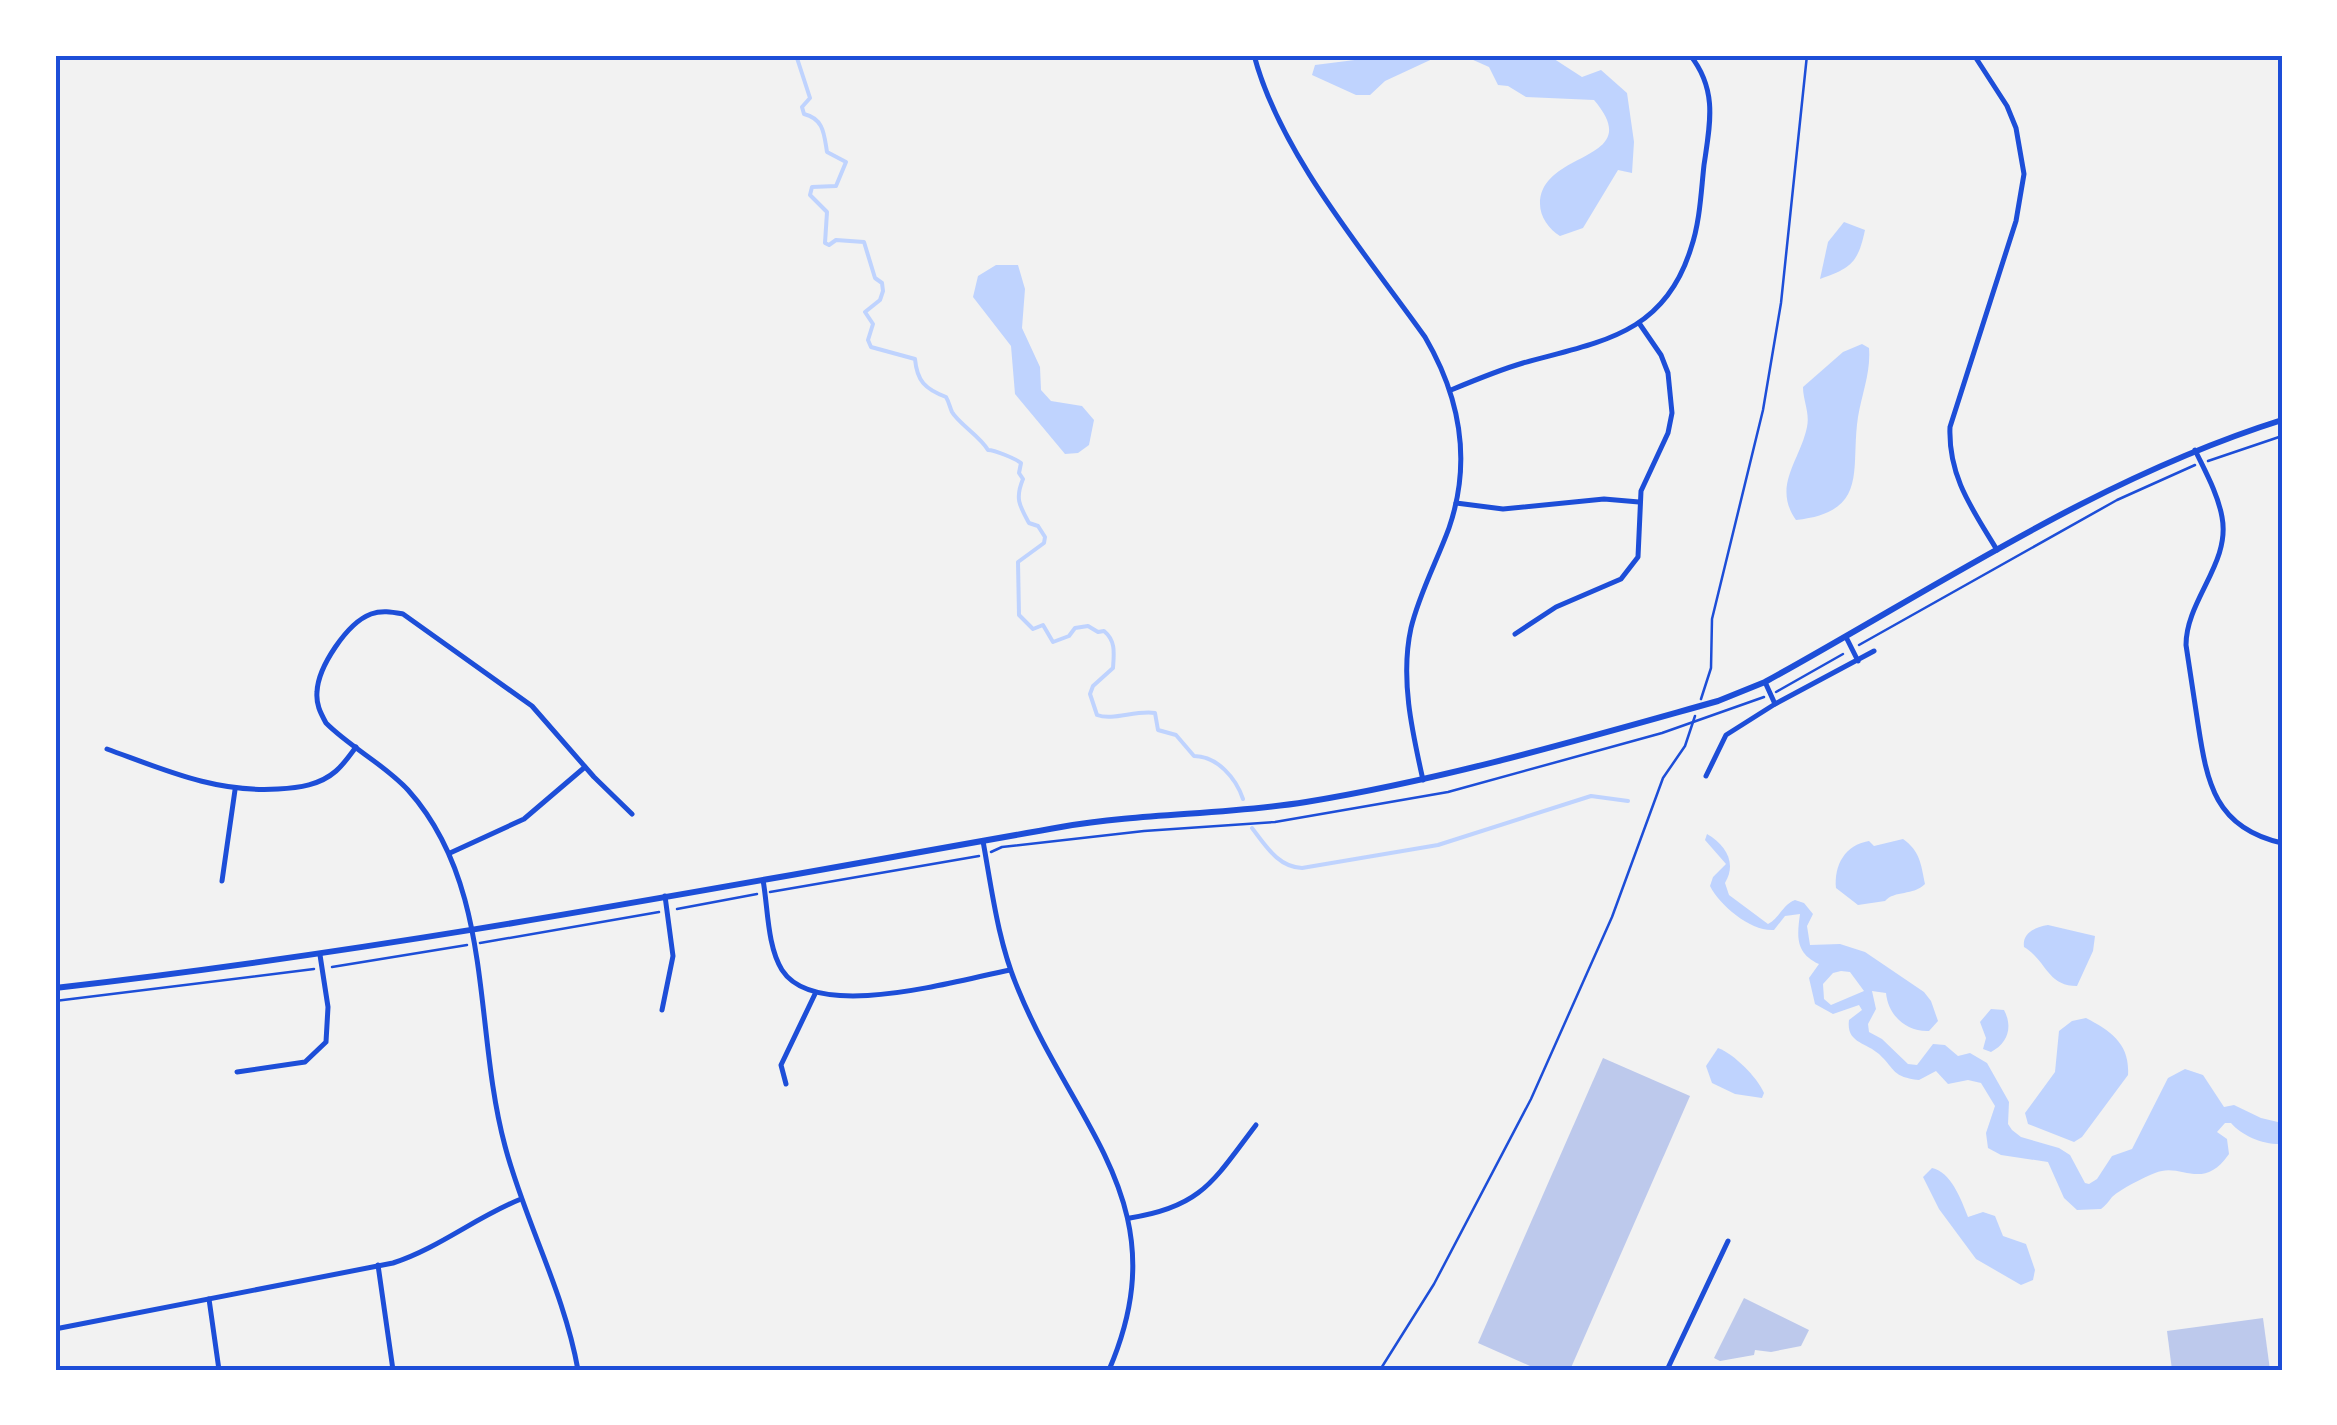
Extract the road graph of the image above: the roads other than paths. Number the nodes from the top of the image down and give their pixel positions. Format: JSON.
{"nodes":[{"id":1,"x":1254,"y":55,"type":"edge"},
{"id":2,"x":1690,"y":55,"type":"edge"},
{"id":3,"x":1974,"y":55,"type":"edge"},
{"id":4,"x":1640,"y":323,"type":"junction"},
{"id":5,"x":1451,"y":390,"type":"junction"},
{"id":6,"x":2282,"y":420,"type":"edge"},
{"id":7,"x":2195,"y":449,"type":"junction"},
{"id":8,"x":1640,"y":502,"type":"junction"},
{"id":9,"x":1456,"y":503,"type":"junction"},
{"id":10,"x":1998,"y":550,"type":"junction"},
{"id":11,"x":1515,"y":634,"type":"dead end"},
{"id":12,"x":1846,"y":638,"type":"junction"},
{"id":13,"x":1874,"y":652,"type":"dead end"},
{"id":14,"x":1858,"y":661,"type":"junction"},
{"id":15,"x":1765,"y":682,"type":"junction"},
{"id":16,"x":1775,"y":704,"type":"junction"},
{"id":17,"x":356,"y":747,"type":"junction"},
{"id":18,"x":107,"y":750,"type":"dead end"},
{"id":19,"x":585,"y":767,"type":"junction"},
{"id":20,"x":1706,"y":776,"type":"dead end"},
{"id":21,"x":1423,"y":780,"type":"junction"},
{"id":22,"x":235,"y":790,"type":"junction"},
{"id":23,"x":632,"y":814,"type":"dead end"},
{"id":24,"x":984,"y":841,"type":"junction"},
{"id":25,"x":2282,"y":843,"type":"edge"},
{"id":26,"x":450,"y":853,"type":"junction"},
{"id":27,"x":763,"y":880,"type":"junction"},
{"id":28,"x":222,"y":881,"type":"dead end"},
{"id":29,"x":665,"y":896,"type":"junction"},
{"id":30,"x":472,"y":931,"type":"junction"},
{"id":31,"x":320,"y":955,"type":"junction"},
{"id":32,"x":1011,"y":970,"type":"junction"},
{"id":33,"x":55,"y":988,"type":"edge"},
{"id":34,"x":815,"y":994,"type":"junction"},
{"id":35,"x":662,"y":1010,"type":"dead end"},
{"id":36,"x":237,"y":1072,"type":"dead end"},
{"id":37,"x":786,"y":1084,"type":"dead end"},
{"id":38,"x":1256,"y":1125,"type":"dead end"},
{"id":39,"x":521,"y":1199,"type":"junction"},
{"id":40,"x":1130,"y":1218,"type":"junction"},
{"id":41,"x":1728,"y":1241,"type":"dead end"},
{"id":42,"x":378,"y":1266,"type":"junction"},
{"id":43,"x":209,"y":1299,"type":"junction"},
{"id":44,"x":55,"y":1329,"type":"edge"},
{"id":45,"x":219,"y":1370,"type":"edge"},
{"id":46,"x":393,"y":1370,"type":"edge"},
{"id":47,"x":578,"y":1370,"type":"edge"},
{"id":48,"x":1110,"y":1370,"type":"edge"},
{"id":49,"x":1667,"y":1370,"type":"edge"}],
"edges":[{"from":1,"to":5,"type":"street"},
{"from":2,"to":4,"type":"street"},
{"from":3,"to":10,"type":"street"},
{"from":4,"to":5,"type":"street"},
{"from":4,"to":8,"type":"street"},
{"from":5,"to":9,"type":"street"},
{"from":6,"to":7,"type":"main road"},
{"from":7,"to":10,"type":"main road"},
{"from":7,"to":25,"type":"street"},
{"from":8,"to":9,"type":"street"},
{"from":8,"to":11,"type":"street"},
{"from":9,"to":21,"type":"street"},
{"from":10,"to":12,"type":"main road"},
{"from":12,"to":14,"type":"street"},
{"from":12,"to":15,"type":"main road"},
{"from":13,"to":14,"type":"street"},
{"from":14,"to":16,"type":"street"},
{"from":15,"to":16,"type":"street"},
{"from":15,"to":21,"type":"main road"},
{"from":16,"to":20,"type":"street"},
{"from":17,"to":19,"type":"street"},
{"from":17,"to":22,"type":"street"},
{"from":17,"to":26,"type":"street"},
{"from":18,"to":22,"type":"street"},
{"from":19,"to":23,"type":"street"},
{"from":19,"to":26,"type":"street"},
{"from":21,"to":24,"type":"main road"},
{"from":22,"to":28,"type":"street"},
{"from":24,"to":27,"type":"main road"},
{"from":24,"to":32,"type":"street"},
{"from":26,"to":30,"type":"street"},
{"from":27,"to":29,"type":"main road"},
{"from":27,"to":34,"type":"street"},
{"from":29,"to":30,"type":"main road"},
{"from":29,"to":35,"type":"street"},
{"from":30,"to":31,"type":"main road"},
{"from":30,"to":39,"type":"street"},
{"from":31,"to":33,"type":"main road"},
{"from":31,"to":36,"type":"street"},
{"from":32,"to":34,"type":"street"},
{"from":32,"to":40,"type":"street"},
{"from":34,"to":37,"type":"street"},
{"from":38,"to":40,"type":"street"},
{"from":39,"to":42,"type":"street"},
{"from":39,"to":47,"type":"street"},
{"from":40,"to":48,"type":"street"},
{"from":41,"to":49,"type":"street"},
{"from":42,"to":43,"type":"street"},
{"from":42,"to":46,"type":"street"},
{"from":43,"to":44,"type":"street"},
{"from":43,"to":45,"type":"street"}]}
